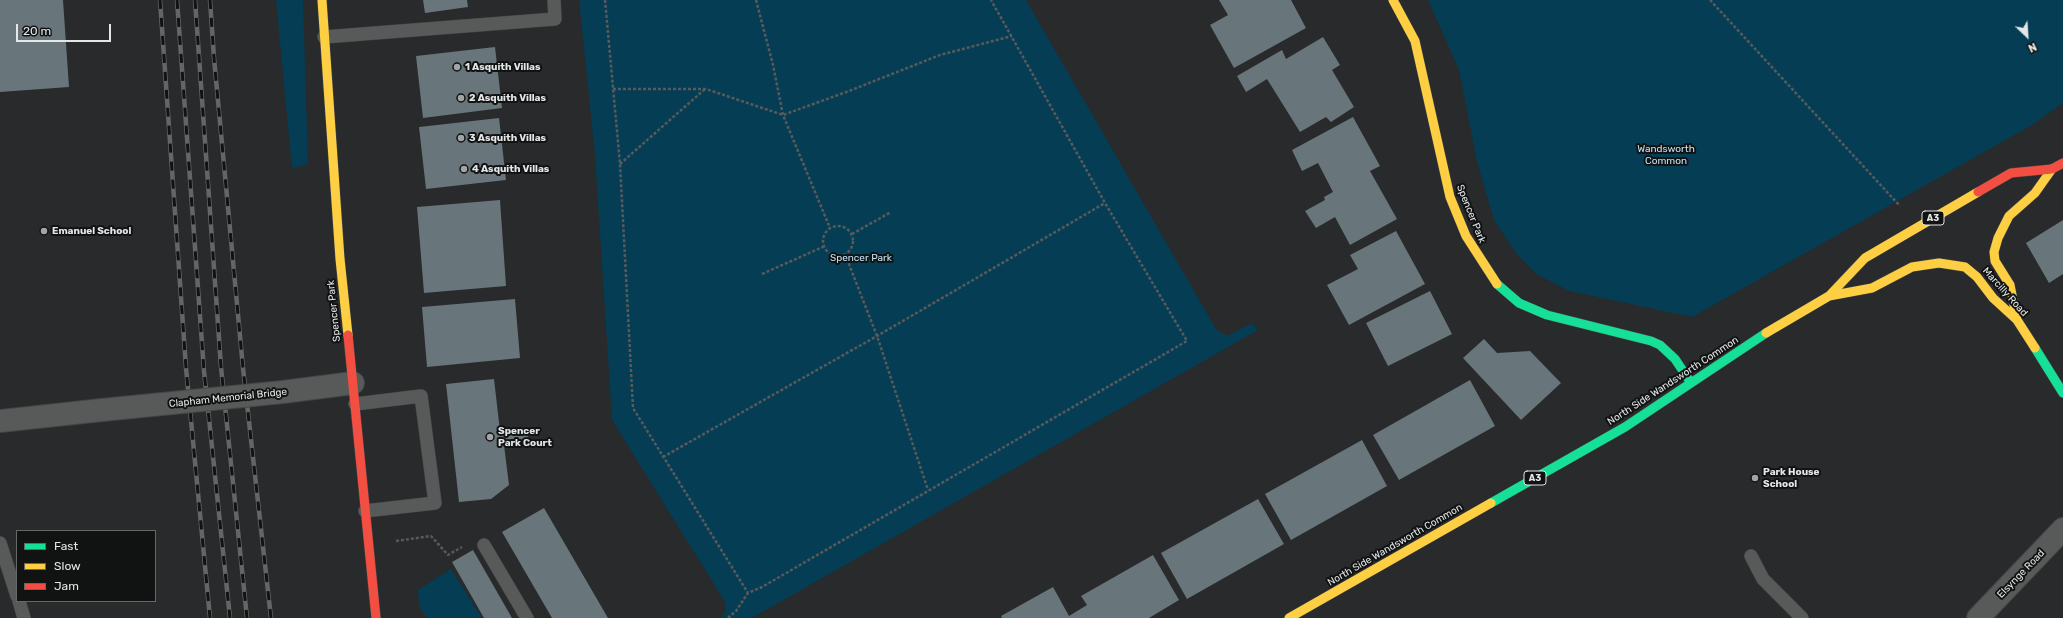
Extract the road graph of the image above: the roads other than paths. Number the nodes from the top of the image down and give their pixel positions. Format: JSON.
{"nodes":[{"id":1,"x":322,"y":0,"type":"edge"},
{"id":2,"x":554,"y":0,"type":"edge"},
{"id":3,"x":1392,"y":0,"type":"edge"},
{"id":4,"x":324,"y":37,"type":"junction"},
{"id":5,"x":2063,"y":163,"type":"edge"},
{"id":6,"x":2052,"y":169,"type":"junction"},
{"id":7,"x":1830,"y":296,"type":"junction"},
{"id":8,"x":2017,"y":320,"type":"junction"},
{"id":9,"x":1691,"y":383,"type":"junction"},
{"id":10,"x":2063,"y":393,"type":"edge"},
{"id":11,"x":354,"y":394,"type":"junction"},
{"id":12,"x":0,"y":421,"type":"edge"},
{"id":13,"x":365,"y":511,"type":"junction"},
{"id":14,"x":2063,"y":529,"type":"edge"},
{"id":15,"x":0,"y":543,"type":"edge"},
{"id":16,"x":484,"y":545,"type":"road end"},
{"id":17,"x":1751,"y":556,"type":"dead end"},
{"id":18,"x":16,"y":593,"type":"edge"},
{"id":19,"x":18,"y":602,"type":"edge"},
{"id":20,"x":24,"y":618,"type":"edge"},
{"id":21,"x":376,"y":618,"type":"edge"},
{"id":22,"x":526,"y":618,"type":"edge"},
{"id":23,"x":1289,"y":618,"type":"edge"},
{"id":24,"x":1802,"y":618,"type":"edge"},
{"id":25,"x":1978,"y":618,"type":"edge"}],
"edges":[{"from":1,"to":4,"type":"main road","name":"Spencer Park"},
{"from":2,"to":4,"type":"lane"},
{"from":3,"to":9,"type":"main road","name":"Spencer Park"},
{"from":4,"to":11,"type":"main road","name":"Spencer Park"},
{"from":5,"to":6,"type":"main road","name":"North Side Wandsworth Common","number":"A3"},
{"from":6,"to":7,"type":"main road","name":"North Side Wandsworth Common","number":"A3"},
{"from":6,"to":8,"type":"main road","number":"A3"},
{"from":7,"to":8,"type":"main road","name":"Marcilly Road","number":"A3"},
{"from":7,"to":9,"type":"main road","name":"North Side Wandsworth Common","number":"A3"},
{"from":8,"to":10,"type":"main road","name":"Marcilly Road","number":"A3"},
{"from":9,"to":23,"type":"main road","name":"North Side Wandsworth Common","number":"A3"},
{"from":11,"to":12,"type":"street","name":"Clapham Memorial Bridge","bridge":true},
{"from":11,"to":13,"type":"main road","name":"Spencer Park"},
{"from":11,"to":13,"type":"lane"},
{"from":13,"to":21,"type":"main road","name":"Spencer Park"},
{"from":14,"to":25,"type":"street","name":"Elsynge Road"},
{"from":15,"to":18,"type":"lane"},
{"from":16,"to":22,"type":"lane"},
{"from":17,"to":24,"type":"lane"},
{"from":19,"to":20,"type":"lane"}]}
